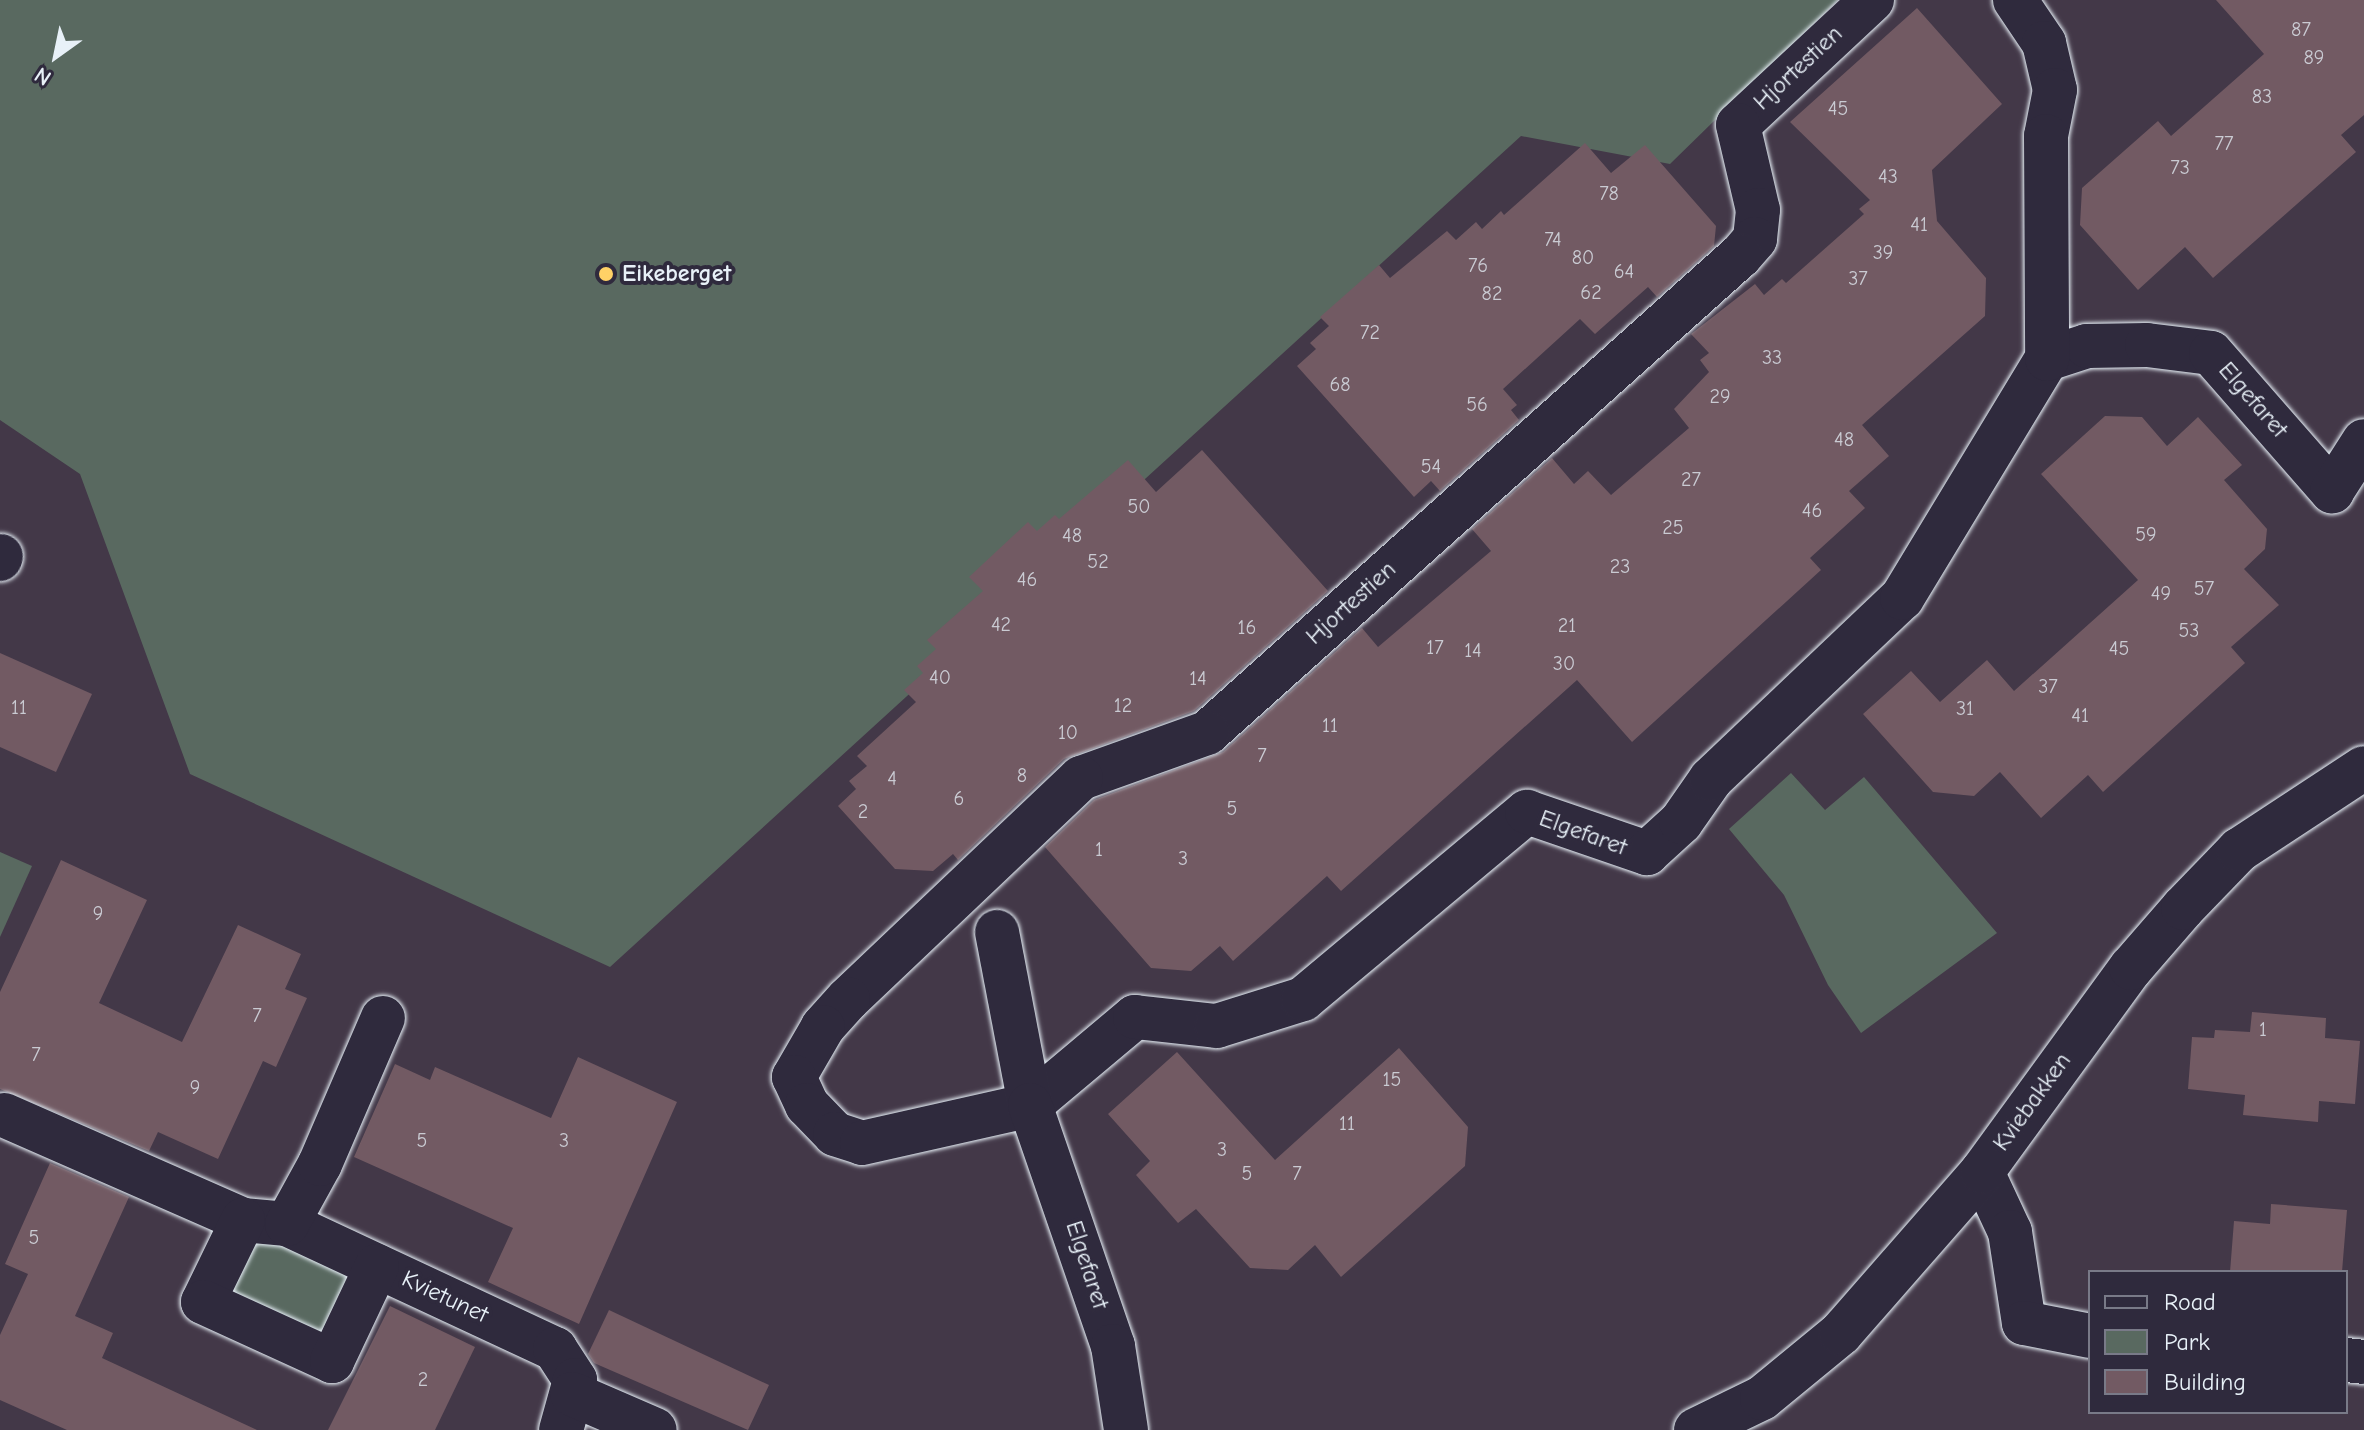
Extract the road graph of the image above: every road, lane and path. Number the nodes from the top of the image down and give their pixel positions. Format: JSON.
{"nodes":[{"id":1,"x":1872,"y":0,"type":"edge"},
{"id":2,"x":2015,"y":0,"type":"edge"},
{"id":3,"x":2047,"y":359,"type":"junction"},
{"id":4,"x":2364,"y":441,"type":"edge"},
{"id":5,"x":2364,"y":768,"type":"edge"},
{"id":6,"x":997,"y":932,"type":"dead end"},
{"id":7,"x":383,"y":1018,"type":"dead end"},
{"id":8,"x":1030,"y":1105,"type":"junction"},
{"id":9,"x":4,"y":1115,"type":"dead end"},
{"id":10,"x":862,"y":1143,"type":"joint"},
{"id":11,"x":1982,"y":1172,"type":"junction"},
{"id":12,"x":243,"y":1220,"type":"junction"},
{"id":13,"x":287,"y":1224,"type":"junction"},
{"id":14,"x":377,"y":1266,"type":"junction"},
{"id":15,"x":2088,"y":1336,"type":"edge"},
{"id":16,"x":567,"y":1412,"type":"edge"},
{"id":17,"x":655,"y":1430,"type":"edge"},
{"id":18,"x":1126,"y":1430,"type":"edge"},
{"id":19,"x":1696,"y":1430,"type":"edge"}],
"edges":[{"from":1,"to":10,"type":"street","name":"Hjortestien"},
{"from":2,"to":3,"type":"street"},
{"from":3,"to":4,"type":"street","name":"Elgefaret"},
{"from":3,"to":8,"type":"street","name":"Elgefaret"},
{"from":5,"to":11,"type":"street","name":"Kviebakken"},
{"from":6,"to":8,"type":"street","name":"Elgefaret"},
{"from":7,"to":13,"type":"street"},
{"from":8,"to":10,"type":"street","name":"Elgefaret"},
{"from":8,"to":18,"type":"street","name":"Elgefaret"},
{"from":9,"to":12,"type":"street","name":"Kvietunet"},
{"from":11,"to":15,"type":"street"},
{"from":11,"to":19,"type":"street","name":"Kviebakken"},
{"from":12,"to":13,"type":"street","name":"Kvietunet"},
{"from":12,"to":14,"type":"street"},
{"from":13,"to":14,"type":"street","name":"Kvietunet"},
{"from":14,"to":16,"type":"street","name":"Kvietunet"},
{"from":16,"to":17,"type":"street","name":"Kvietunet"}]}
